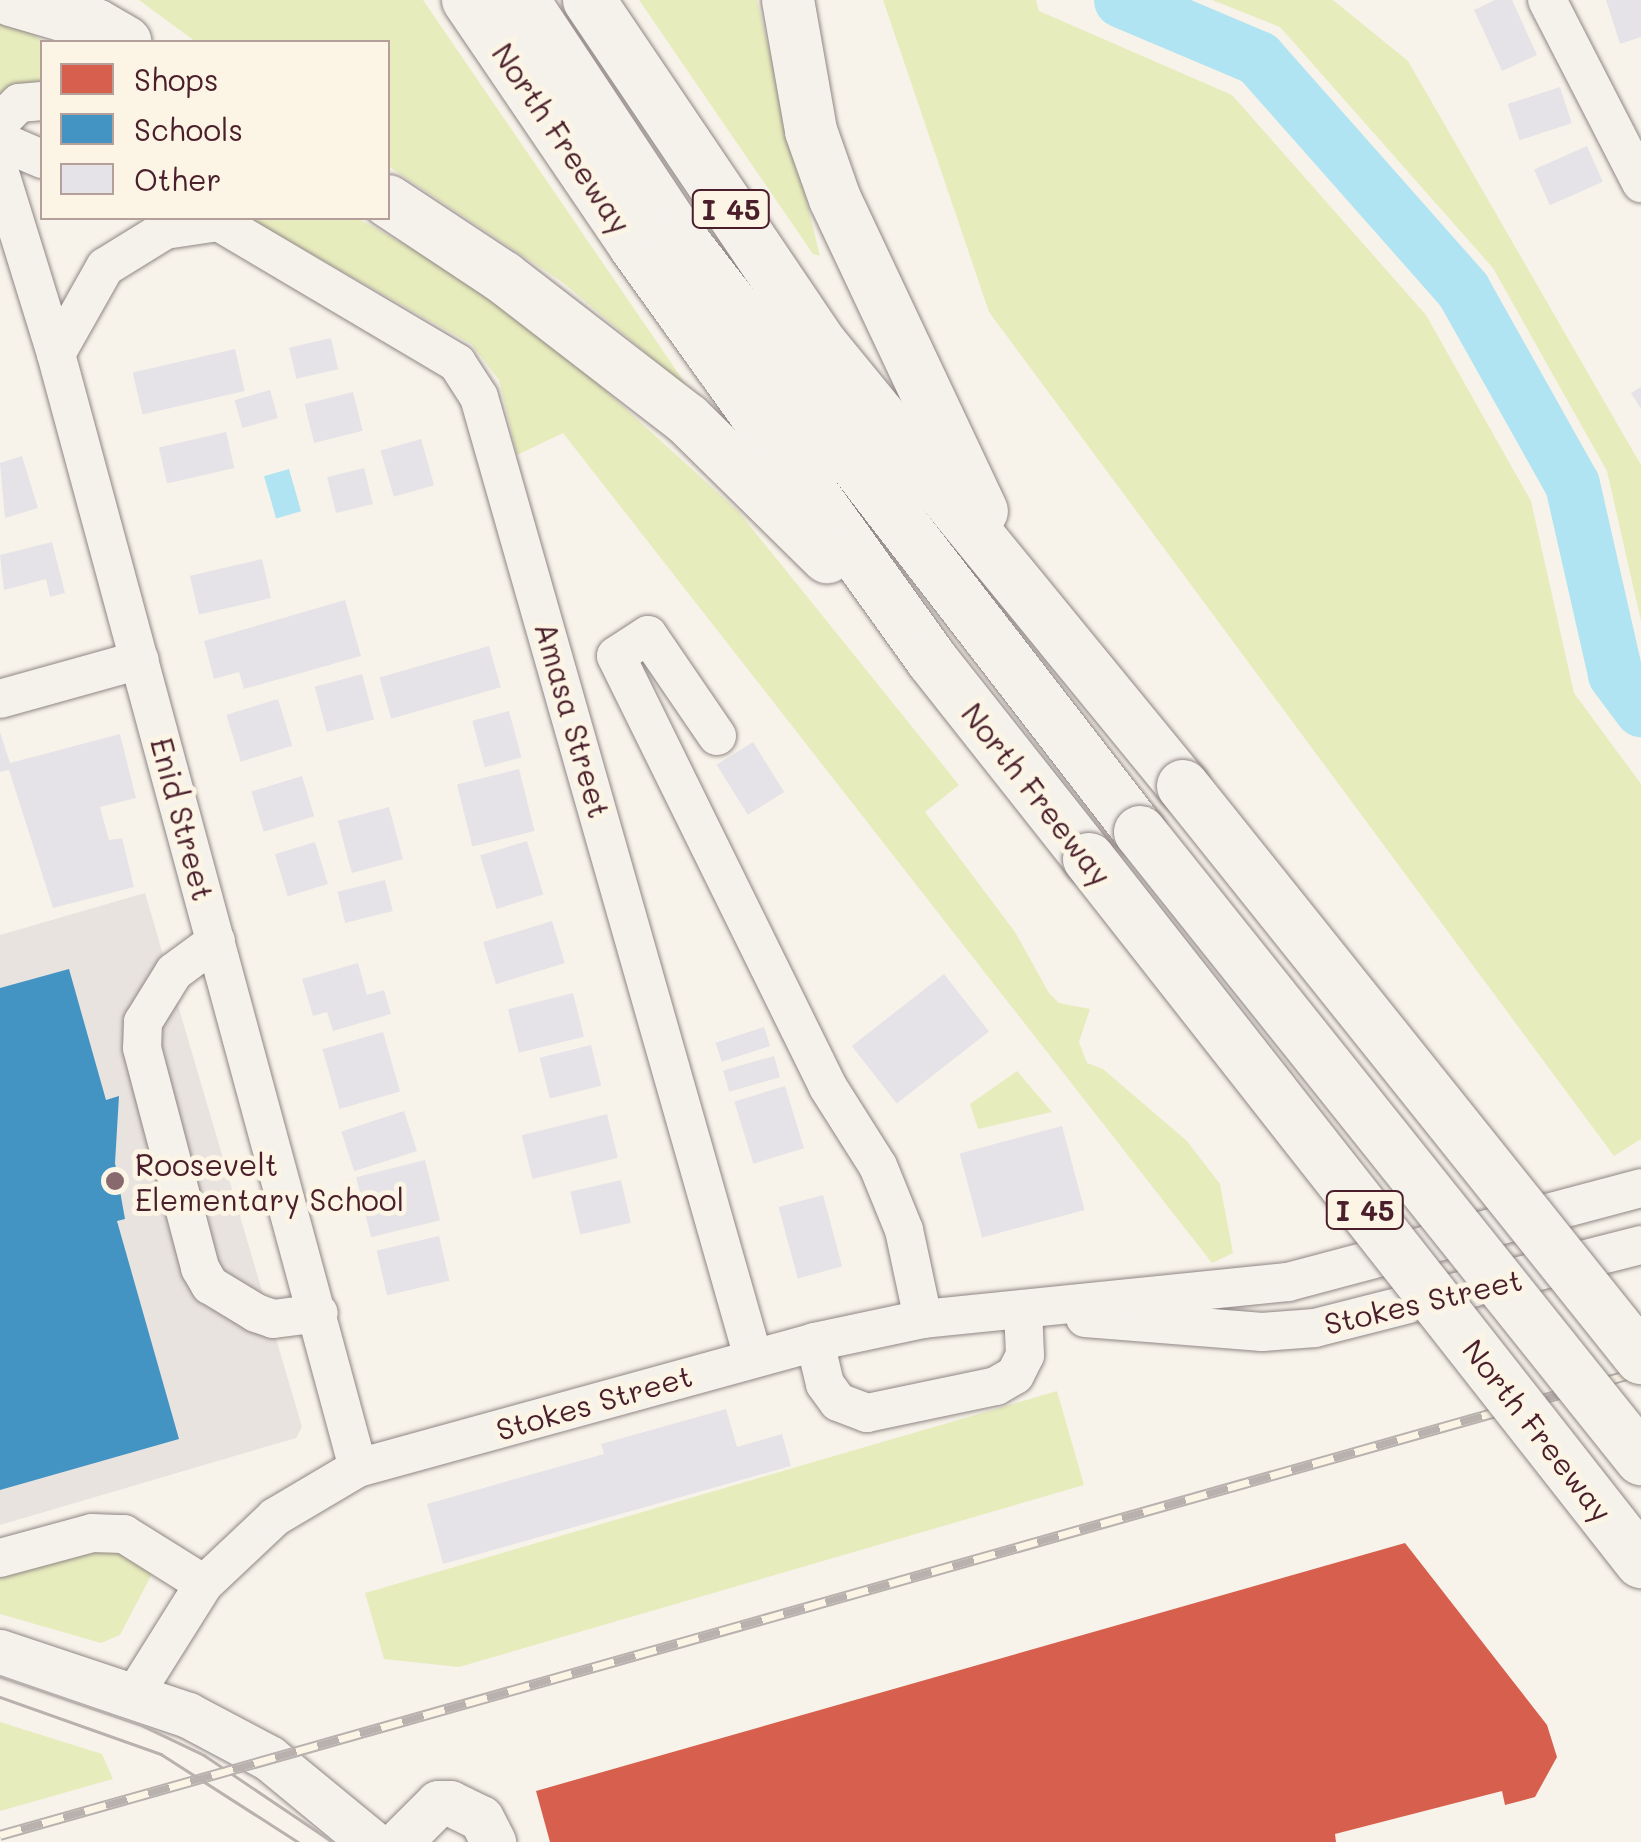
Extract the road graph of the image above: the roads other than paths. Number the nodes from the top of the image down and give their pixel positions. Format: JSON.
{"nodes":[{"id":1,"x":11,"y":0,"type":"edge"},
{"id":2,"x":468,"y":0,"type":"edge"},
{"id":3,"x":522,"y":0,"type":"edge"},
{"id":4,"x":589,"y":0,"type":"edge"},
{"id":5,"x":788,"y":0,"type":"edge"},
{"id":6,"x":1548,"y":0,"type":"edge"},
{"id":7,"x":98,"y":22,"type":"edge"},
{"id":8,"x":40,"y":100,"type":"edge"},
{"id":9,"x":0,"y":122,"type":"edge"},
{"id":10,"x":0,"y":140,"type":"edge"},
{"id":11,"x":40,"y":158,"type":"edge"},
{"id":12,"x":0,"y":173,"type":"edge"},
{"id":13,"x":1641,"y":183,"type":"edge"},
{"id":14,"x":390,"y":202,"type":"edge"},
{"id":15,"x":215,"y":220,"type":"edge"},
{"id":16,"x":56,"y":354,"type":"junction"},
{"id":17,"x":1011,"y":572,"type":"junction"},
{"id":18,"x":140,"y":660,"type":"junction"},
{"id":19,"x":932,"y":660,"type":"junction"},
{"id":20,"x":0,"y":699,"type":"edge"},
{"id":21,"x":717,"y":736,"type":"dead end"},
{"id":22,"x":216,"y":941,"type":"junction"},
{"id":23,"x":1641,"y":1188,"type":"edge"},
{"id":24,"x":1641,"y":1245,"type":"edge"},
{"id":25,"x":1023,"y":1310,"type":"junction"},
{"id":26,"x":319,"y":1314,"type":"junction"},
{"id":27,"x":922,"y":1319,"type":"junction"},
{"id":28,"x":815,"y":1342,"type":"junction"},
{"id":29,"x":753,"y":1356,"type":"junction"},
{"id":30,"x":1641,"y":1358,"type":"edge"},
{"id":31,"x":1641,"y":1459,"type":"edge"},
{"id":32,"x":358,"y":1468,"type":"junction"},
{"id":33,"x":0,"y":1558,"type":"edge"},
{"id":34,"x":1641,"y":1562,"type":"edge"},
{"id":35,"x":204,"y":1584,"type":"junction"},
{"id":36,"x":0,"y":1652,"type":"edge"},
{"id":37,"x":134,"y":1697,"type":"junction"},
{"id":38,"x":326,"y":1842,"type":"edge"},
{"id":39,"x":371,"y":1842,"type":"edge"},
{"id":40,"x":398,"y":1842,"type":"edge"},
{"id":41,"x":492,"y":1842,"type":"edge"}],
"edges":[{"from":1,"to":7,"type":"highway"},
{"from":2,"to":19,"type":"highway","name":"North Freeway","number":"I 45"},
{"from":3,"to":31,"type":"highway","name":"North Freeway","bridge":true},
{"from":4,"to":17,"type":"highway","number":"I 45"},
{"from":5,"to":17,"type":"highway"},
{"from":6,"to":13,"type":"street"},
{"from":8,"to":9,"type":"street"},
{"from":10,"to":11,"type":"street"},
{"from":12,"to":16,"type":"street","name":"Enid Street"},
{"from":14,"to":19,"type":"highway"},
{"from":15,"to":16,"type":"street"},
{"from":15,"to":29,"type":"street","name":"Amasa Street"},
{"from":16,"to":18,"type":"street","name":"Enid Street"},
{"from":17,"to":30,"type":"highway","number":"I 45","bridge":true},
{"from":18,"to":20,"type":"street"},
{"from":18,"to":22,"type":"street","name":"Enid Street"},
{"from":19,"to":34,"type":"highway","name":"North Freeway","number":"I 45","bridge":true},
{"from":21,"to":27,"type":"street"},
{"from":22,"to":26,"type":"street","name":"Enid Street"},
{"from":22,"to":26,"type":"street"},
{"from":23,"to":25,"type":"street","name":"Stokes Street"},
{"from":24,"to":25,"type":"street","name":"Stokes Street"},
{"from":25,"to":27,"type":"street","name":"Stokes Street"},
{"from":25,"to":28,"type":"street"},
{"from":26,"to":32,"type":"street","name":"Enid Street"},
{"from":27,"to":28,"type":"street","name":"Stokes Street"},
{"from":28,"to":29,"type":"street","name":"Stokes Street"},
{"from":29,"to":32,"type":"street","name":"Stokes Street"},
{"from":32,"to":35,"type":"street","name":"Stokes Street"},
{"from":33,"to":35,"type":"street"},
{"from":35,"to":37,"type":"street","name":"Stokes Street"},
{"from":36,"to":37,"type":"main road"},
{"from":37,"to":38,"type":"main road"},
{"from":37,"to":39,"type":"main road"},
{"from":40,"to":41,"type":"main road"}]}
